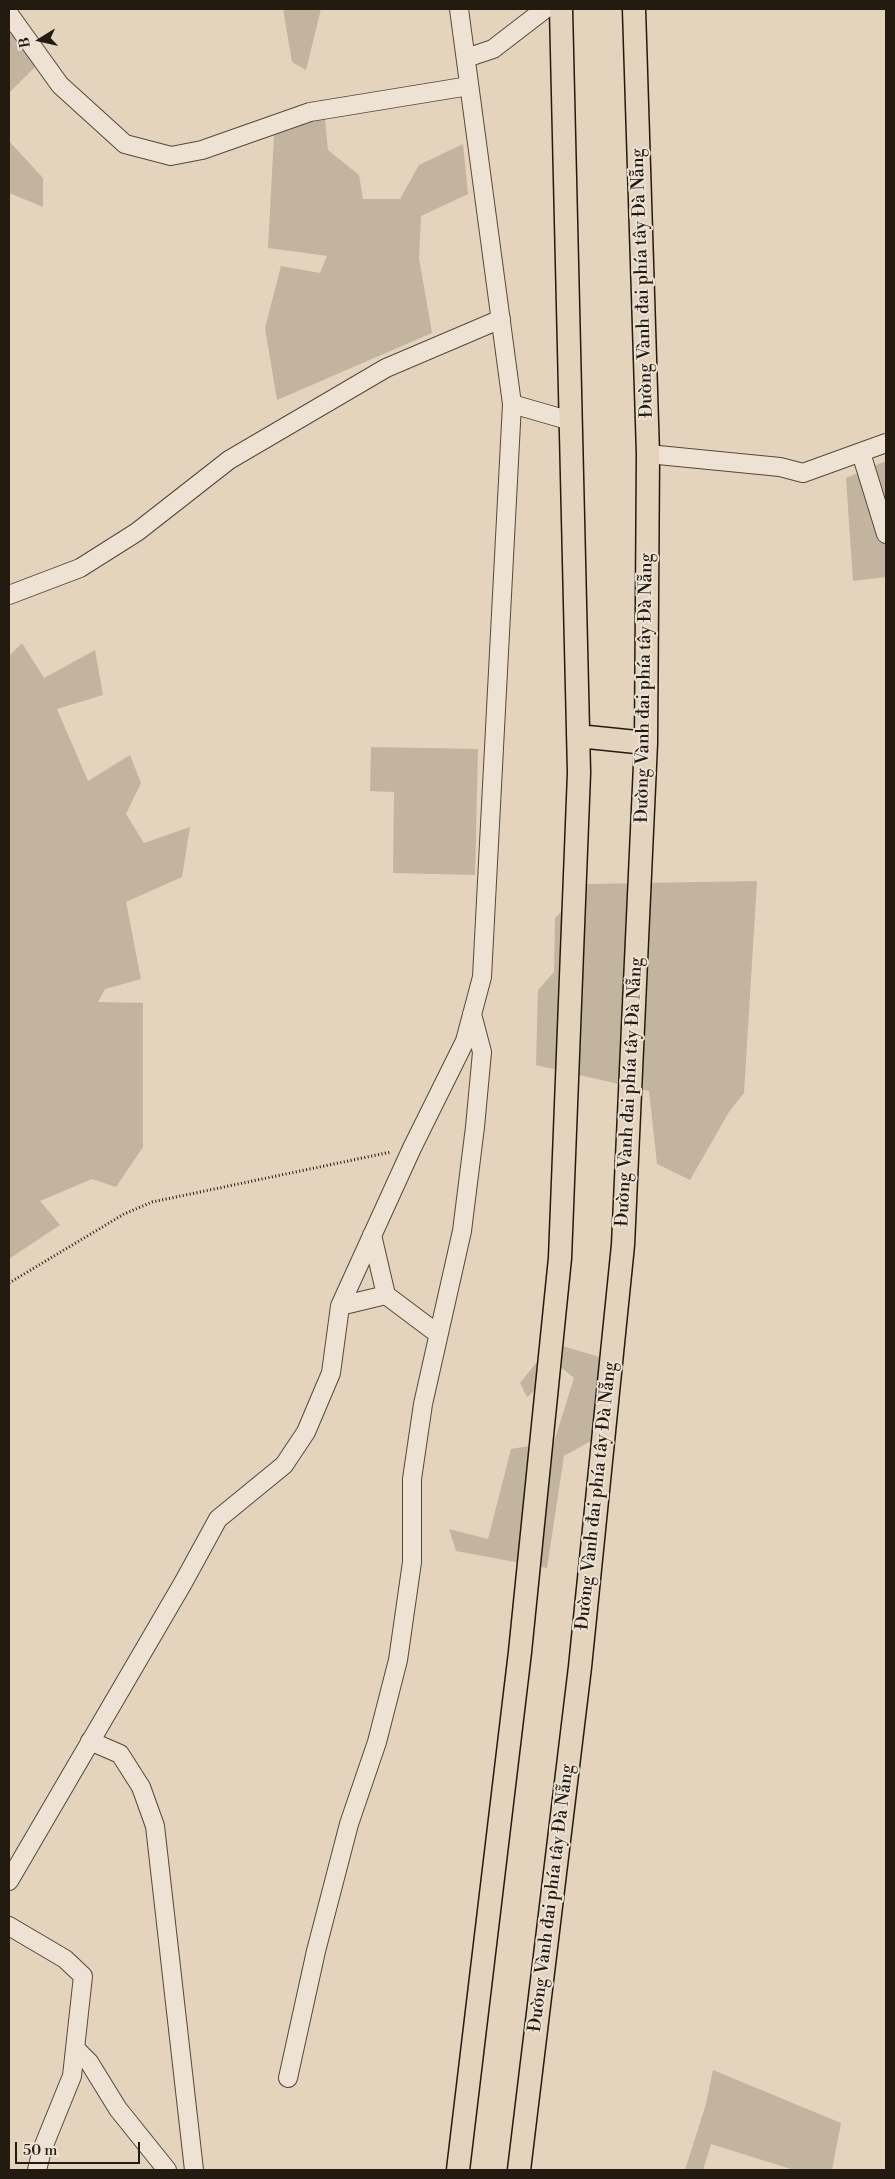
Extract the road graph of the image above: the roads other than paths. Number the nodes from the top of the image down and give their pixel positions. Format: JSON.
{"nodes":[{"id":1,"x":459,"y":9,"type":"edge"},
{"id":2,"x":545,"y":9,"type":"edge"},
{"id":3,"x":561,"y":9,"type":"edge"},
{"id":4,"x":634,"y":9,"type":"edge"},
{"id":5,"x":9,"y":14,"type":"edge"},
{"id":6,"x":466,"y":58,"type":"junction"},
{"id":7,"x":469,"y":86,"type":"junction"},
{"id":8,"x":501,"y":319,"type":"junction"},
{"id":9,"x":512,"y":404,"type":"junction"},
{"id":10,"x":571,"y":421,"type":"junction"},
{"id":11,"x":886,"y":443,"type":"edge"},
{"id":12,"x":861,"y":453,"type":"junction"},
{"id":13,"x":648,"y":454,"type":"junction"},
{"id":14,"x":886,"y":534,"type":"edge"},
{"id":15,"x":9,"y":595,"type":"edge"},
{"id":16,"x":578,"y":736,"type":"junction"},
{"id":17,"x":646,"y":743,"type":"junction"},
{"id":18,"x":472,"y":1013,"type":"junction"},
{"id":19,"x":372,"y":1235,"type":"junction"},
{"id":20,"x":386,"y":1295,"type":"junction"},
{"id":21,"x":340,"y":1306,"type":"junction"},
{"id":22,"x":438,"y":1334,"type":"junction"},
{"id":23,"x":90,"y":1741,"type":"junction"},
{"id":24,"x":9,"y":1881,"type":"edge"},
{"id":25,"x":9,"y":1926,"type":"edge"},
{"id":26,"x":75,"y":2048,"type":"junction"},
{"id":27,"x":288,"y":2078,"type":"dead end"},
{"id":28,"x":37,"y":2170,"type":"edge"},
{"id":29,"x":167,"y":2170,"type":"edge"},
{"id":30,"x":194,"y":2170,"type":"edge"},
{"id":31,"x":458,"y":2170,"type":"edge"},
{"id":32,"x":518,"y":2170,"type":"edge"}],
"edges":[{"from":1,"to":6,"type":"street"},
{"from":2,"to":6,"type":"street"},
{"from":3,"to":10,"type":"main road"},
{"from":4,"to":13,"type":"main road","name":"Đường Vành đai phía tây Đà Nẵng"},
{"from":5,"to":7,"type":"street"},
{"from":6,"to":7,"type":"street"},
{"from":7,"to":8,"type":"street"},
{"from":8,"to":9,"type":"street"},
{"from":8,"to":15,"type":"street"},
{"from":9,"to":10,"type":"street"},
{"from":9,"to":18,"type":"street"},
{"from":10,"to":16,"type":"main road"},
{"from":11,"to":12,"type":"street"},
{"from":12,"to":13,"type":"street"},
{"from":12,"to":14,"type":"street"},
{"from":13,"to":17,"type":"main road","name":"Đường Vành đai phía tây Đà Nẵng"},
{"from":16,"to":17,"type":"main road"},
{"from":16,"to":31,"type":"main road"},
{"from":17,"to":32,"type":"main road","name":"Đường Vành đai phía tây Đà Nẵng"},
{"from":18,"to":19,"type":"street"},
{"from":18,"to":22,"type":"street"},
{"from":19,"to":20,"type":"street"},
{"from":19,"to":21,"type":"street"},
{"from":20,"to":21,"type":"street"},
{"from":20,"to":22,"type":"street"},
{"from":21,"to":23,"type":"street"},
{"from":22,"to":27,"type":"street"},
{"from":23,"to":24,"type":"street"},
{"from":23,"to":30,"type":"street"},
{"from":25,"to":26,"type":"street"},
{"from":26,"to":28,"type":"street"},
{"from":26,"to":29,"type":"street"}]}
